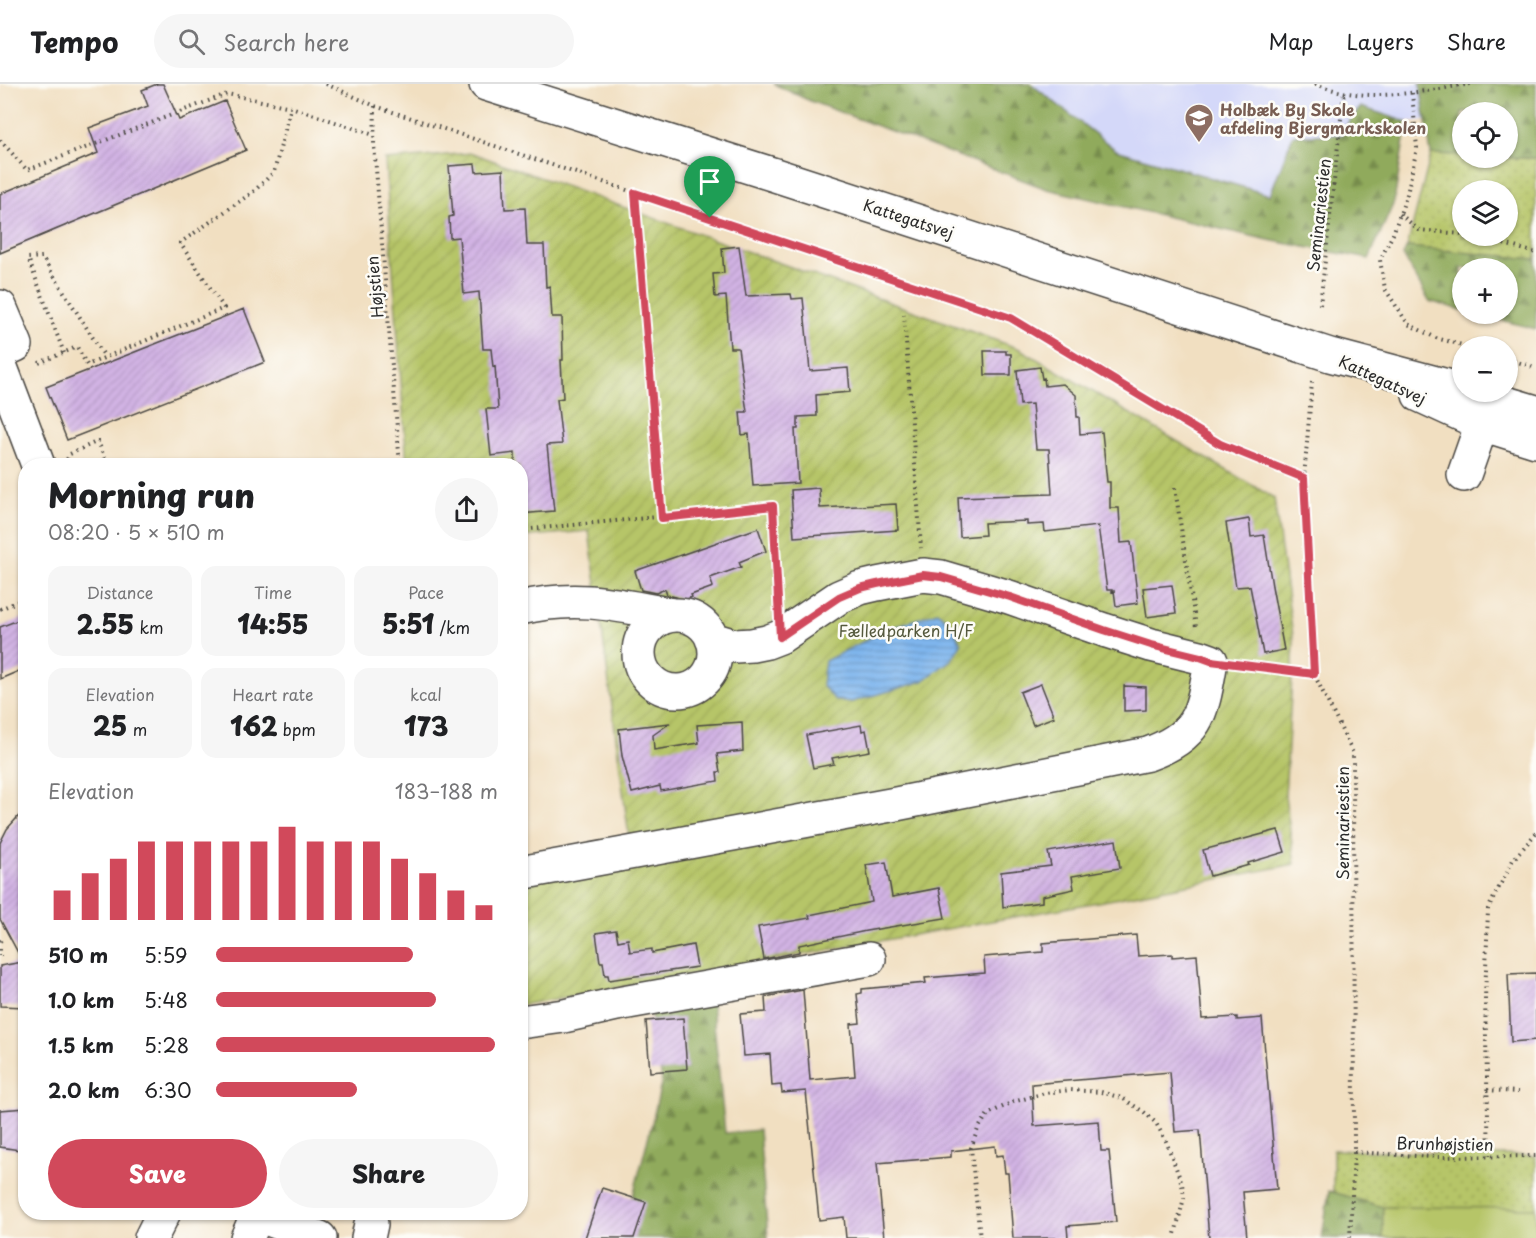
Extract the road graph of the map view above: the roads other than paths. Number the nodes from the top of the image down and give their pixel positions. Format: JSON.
{"nodes":[{"id":1,"x":486,"y":84,"type":"edge"},
{"id":2,"x":0,"y":307,"type":"edge"},
{"id":3,"x":2,"y":365,"type":"edge"},
{"id":4,"x":1452,"y":393,"type":"edge"},
{"id":5,"x":1476,"y":402,"type":"edge"},
{"id":6,"x":1478,"y":402,"type":"edge"},
{"id":7,"x":1481,"y":402,"type":"edge"},
{"id":8,"x":1536,"y":412,"type":"edge"},
{"id":9,"x":1536,"y":441,"type":"edge"},
{"id":10,"x":49,"y":458,"type":"edge"},
{"id":11,"x":1464,"y":475,"type":"dead end"},
{"id":12,"x":528,"y":607,"type":"edge"},
{"id":13,"x":673,"y":615,"type":"junction"},
{"id":14,"x":712,"y":639,"type":"junction"},
{"id":15,"x":528,"y":872,"type":"edge"},
{"id":16,"x":869,"y":959,"type":"dead end"},
{"id":17,"x":528,"y":1021,"type":"edge"},
{"id":18,"x":160,"y":1220,"type":"edge"},
{"id":19,"x":255,"y":1220,"type":"edge"},
{"id":20,"x":272,"y":1220,"type":"edge"},
{"id":21,"x":152,"y":1238,"type":"edge"},
{"id":22,"x":247,"y":1238,"type":"edge"},
{"id":23,"x":320,"y":1238,"type":"edge"}],
"edges":[{"from":1,"to":4,"type":"street","name":"Kattegatsvej"},
{"from":2,"to":3,"type":"street"},
{"from":3,"to":10,"type":"street"},
{"from":5,"to":11,"type":"street"},
{"from":6,"to":9,"type":"street","name":"Kattegatsvej"},
{"from":7,"to":8,"type":"street","name":"Kattegatsvej"},
{"from":12,"to":13,"type":"street"},
{"from":13,"to":14,"type":"street"},
{"from":13,"to":14,"type":"street"},
{"from":14,"to":15,"type":"street"},
{"from":16,"to":17,"type":"street"},
{"from":18,"to":21,"type":"street"},
{"from":19,"to":22,"type":"street"},
{"from":20,"to":23,"type":"street"}]}
